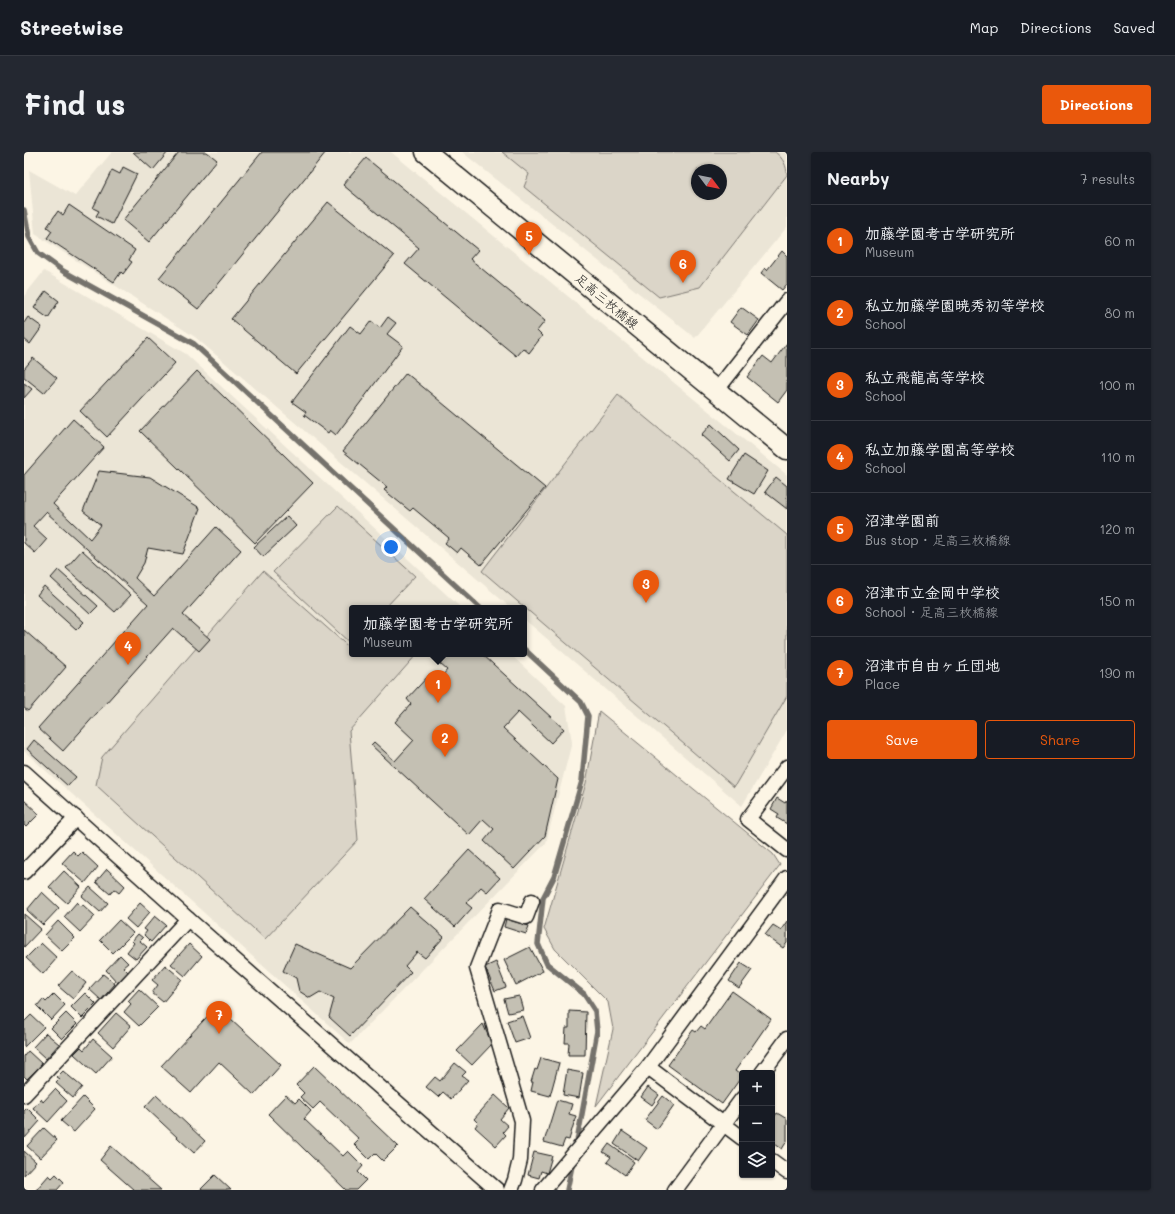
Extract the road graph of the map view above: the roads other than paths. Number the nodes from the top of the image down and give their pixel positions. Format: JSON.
{"nodes":[{"id":1,"x":426,"y":152,"type":"edge"},
{"id":2,"x":787,"y":301,"type":"edge"},
{"id":3,"x":716,"y":391,"type":"junction"},
{"id":4,"x":787,"y":449,"type":"edge"},
{"id":5,"x":787,"y":767,"type":"edge"},
{"id":6,"x":24,"y":772,"type":"edge"},
{"id":7,"x":76,"y":818,"type":"junction"},
{"id":8,"x":787,"y":850,"type":"edge"},
{"id":9,"x":24,"y":872,"type":"edge"},
{"id":10,"x":787,"y":878,"type":"edge"},
{"id":11,"x":532,"y":901,"type":"dead end"},
{"id":12,"x":188,"y":919,"type":"junction"},
{"id":13,"x":787,"y":1039,"type":"edge"},
{"id":14,"x":648,"y":1067,"type":"junction"},
{"id":15,"x":764,"y":1070,"type":"edge"},
{"id":16,"x":24,"y":1095,"type":"edge"},
{"id":17,"x":739,"y":1103,"type":"edge"},
{"id":18,"x":724,"y":1124,"type":"junction"},
{"id":19,"x":739,"y":1136,"type":"edge"},
{"id":20,"x":775,"y":1163,"type":"edge"},
{"id":21,"x":787,"y":1172,"type":"edge"},
{"id":22,"x":497,"y":1190,"type":"edge"},
{"id":23,"x":511,"y":1190,"type":"edge"},
{"id":24,"x":543,"y":1190,"type":"edge"},
{"id":25,"x":675,"y":1190,"type":"edge"}],
"edges":[{"from":1,"to":3,"type":"main road","name":"足高三枚橋線"},
{"from":2,"to":3,"type":"street"},
{"from":3,"to":4,"type":"main road","name":"足高三枚橋線"},
{"from":5,"to":8,"type":"street"},
{"from":6,"to":7,"type":"street"},
{"from":7,"to":9,"type":"street"},
{"from":7,"to":12,"type":"street"},
{"from":10,"to":14,"type":"street"},
{"from":11,"to":23,"type":"street"},
{"from":12,"to":16,"type":"street"},
{"from":12,"to":22,"type":"street"},
{"from":13,"to":15,"type":"street"},
{"from":14,"to":18,"type":"street"},
{"from":14,"to":24,"type":"street"},
{"from":17,"to":18,"type":"street"},
{"from":18,"to":19,"type":"street"},
{"from":18,"to":25,"type":"street"},
{"from":20,"to":21,"type":"street"}]}
